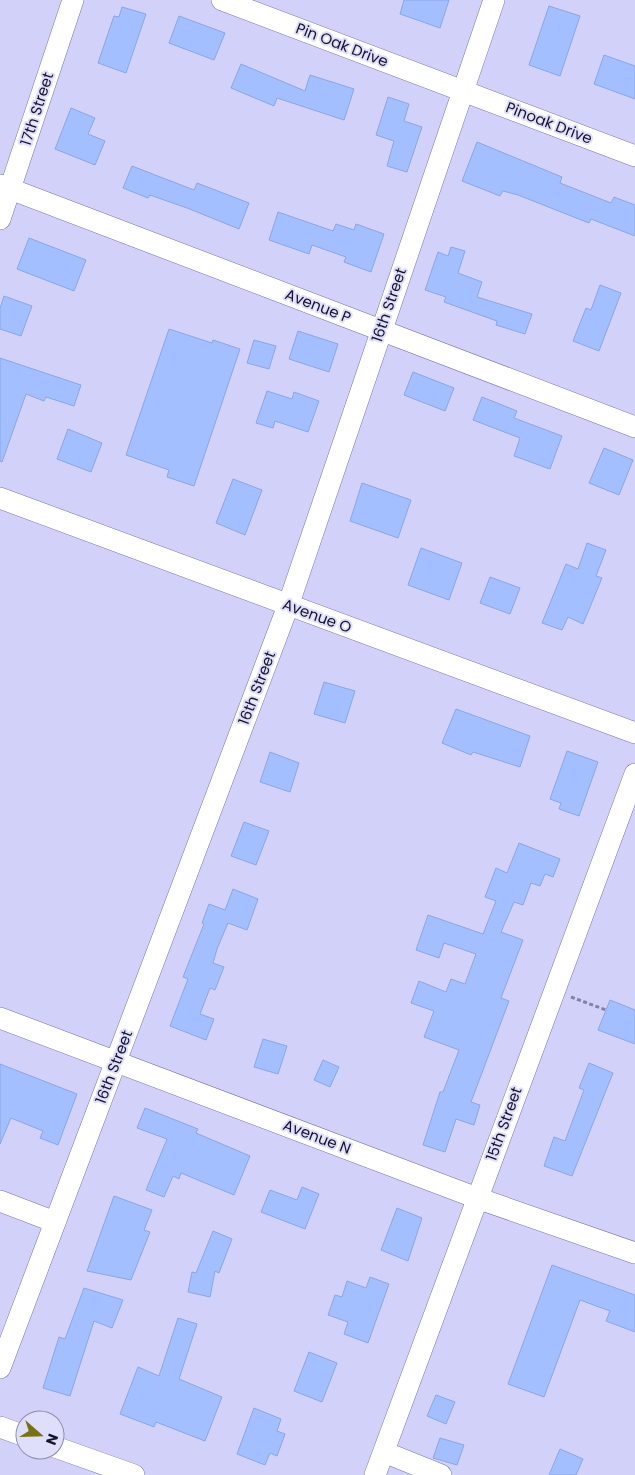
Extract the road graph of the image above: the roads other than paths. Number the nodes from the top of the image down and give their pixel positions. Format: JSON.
{"nodes":[{"id":1,"x":73,"y":0,"type":"edge"},
{"id":2,"x":222,"y":0,"type":"edge"},
{"id":3,"x":494,"y":0,"type":"edge"},
{"id":4,"x":463,"y":91,"type":"junction"},
{"id":5,"x":635,"y":156,"type":"edge"},
{"id":6,"x":5,"y":187,"type":"edge"},
{"id":7,"x":0,"y":219,"type":"edge"},
{"id":8,"x":380,"y":330,"type":"junction"},
{"id":9,"x":635,"y":427,"type":"edge"},
{"id":10,"x":0,"y":498,"type":"edge"},
{"id":11,"x":288,"y":606,"type":"junction"},
{"id":12,"x":635,"y":733,"type":"edge"},
{"id":13,"x":635,"y":774,"type":"edge"},
{"id":14,"x":0,"y":1018,"type":"edge"},
{"id":15,"x":116,"y":1061,"type":"junction"},
{"id":16,"x":477,"y":1198,"type":"junction"},
{"id":17,"x":0,"y":1201,"type":"edge"},
{"id":18,"x":55,"y":1222,"type":"junction"},
{"id":19,"x":635,"y":1253,"type":"edge"},
{"id":20,"x":0,"y":1368,"type":"edge"},
{"id":21,"x":0,"y":1427,"type":"edge"},
{"id":22,"x":15,"y":1432,"type":"edge"},
{"id":23,"x":65,"y":1451,"type":"edge"},
{"id":24,"x":384,"y":1452,"type":"junction"},
{"id":25,"x":134,"y":1475,"type":"edge"},
{"id":26,"x":375,"y":1475,"type":"edge"},
{"id":27,"x":441,"y":1475,"type":"edge"}],
"edges":[{"from":1,"to":6,"type":"street","name":"17th Street"},
{"from":2,"to":4,"type":"street","name":"Pin Oak Drive"},
{"from":3,"to":4,"type":"street","name":"16th Street"},
{"from":4,"to":5,"type":"street","name":"Pinoak Drive"},
{"from":4,"to":8,"type":"street","name":"16th Street"},
{"from":6,"to":7,"type":"street","name":"17th Street"},
{"from":6,"to":8,"type":"street","name":"Avenue P"},
{"from":8,"to":9,"type":"street","name":"Avenue P"},
{"from":8,"to":11,"type":"street","name":"16th Street"},
{"from":10,"to":11,"type":"street","name":"Avenue O"},
{"from":11,"to":12,"type":"street","name":"Avenue O"},
{"from":11,"to":15,"type":"street","name":"16th Street"},
{"from":13,"to":16,"type":"street","name":"15th Street"},
{"from":14,"to":15,"type":"street","name":"Avenue N"},
{"from":15,"to":16,"type":"street","name":"Avenue N"},
{"from":15,"to":18,"type":"street","name":"16th Street"},
{"from":16,"to":19,"type":"street","name":"Avenue N"},
{"from":16,"to":24,"type":"street","name":"15th Street"},
{"from":17,"to":18,"type":"street"},
{"from":18,"to":20,"type":"street","name":"16th Street"},
{"from":21,"to":22,"type":"street"},
{"from":23,"to":25,"type":"street"},
{"from":24,"to":26,"type":"street","name":"15th Street"},
{"from":24,"to":27,"type":"street"}]}
